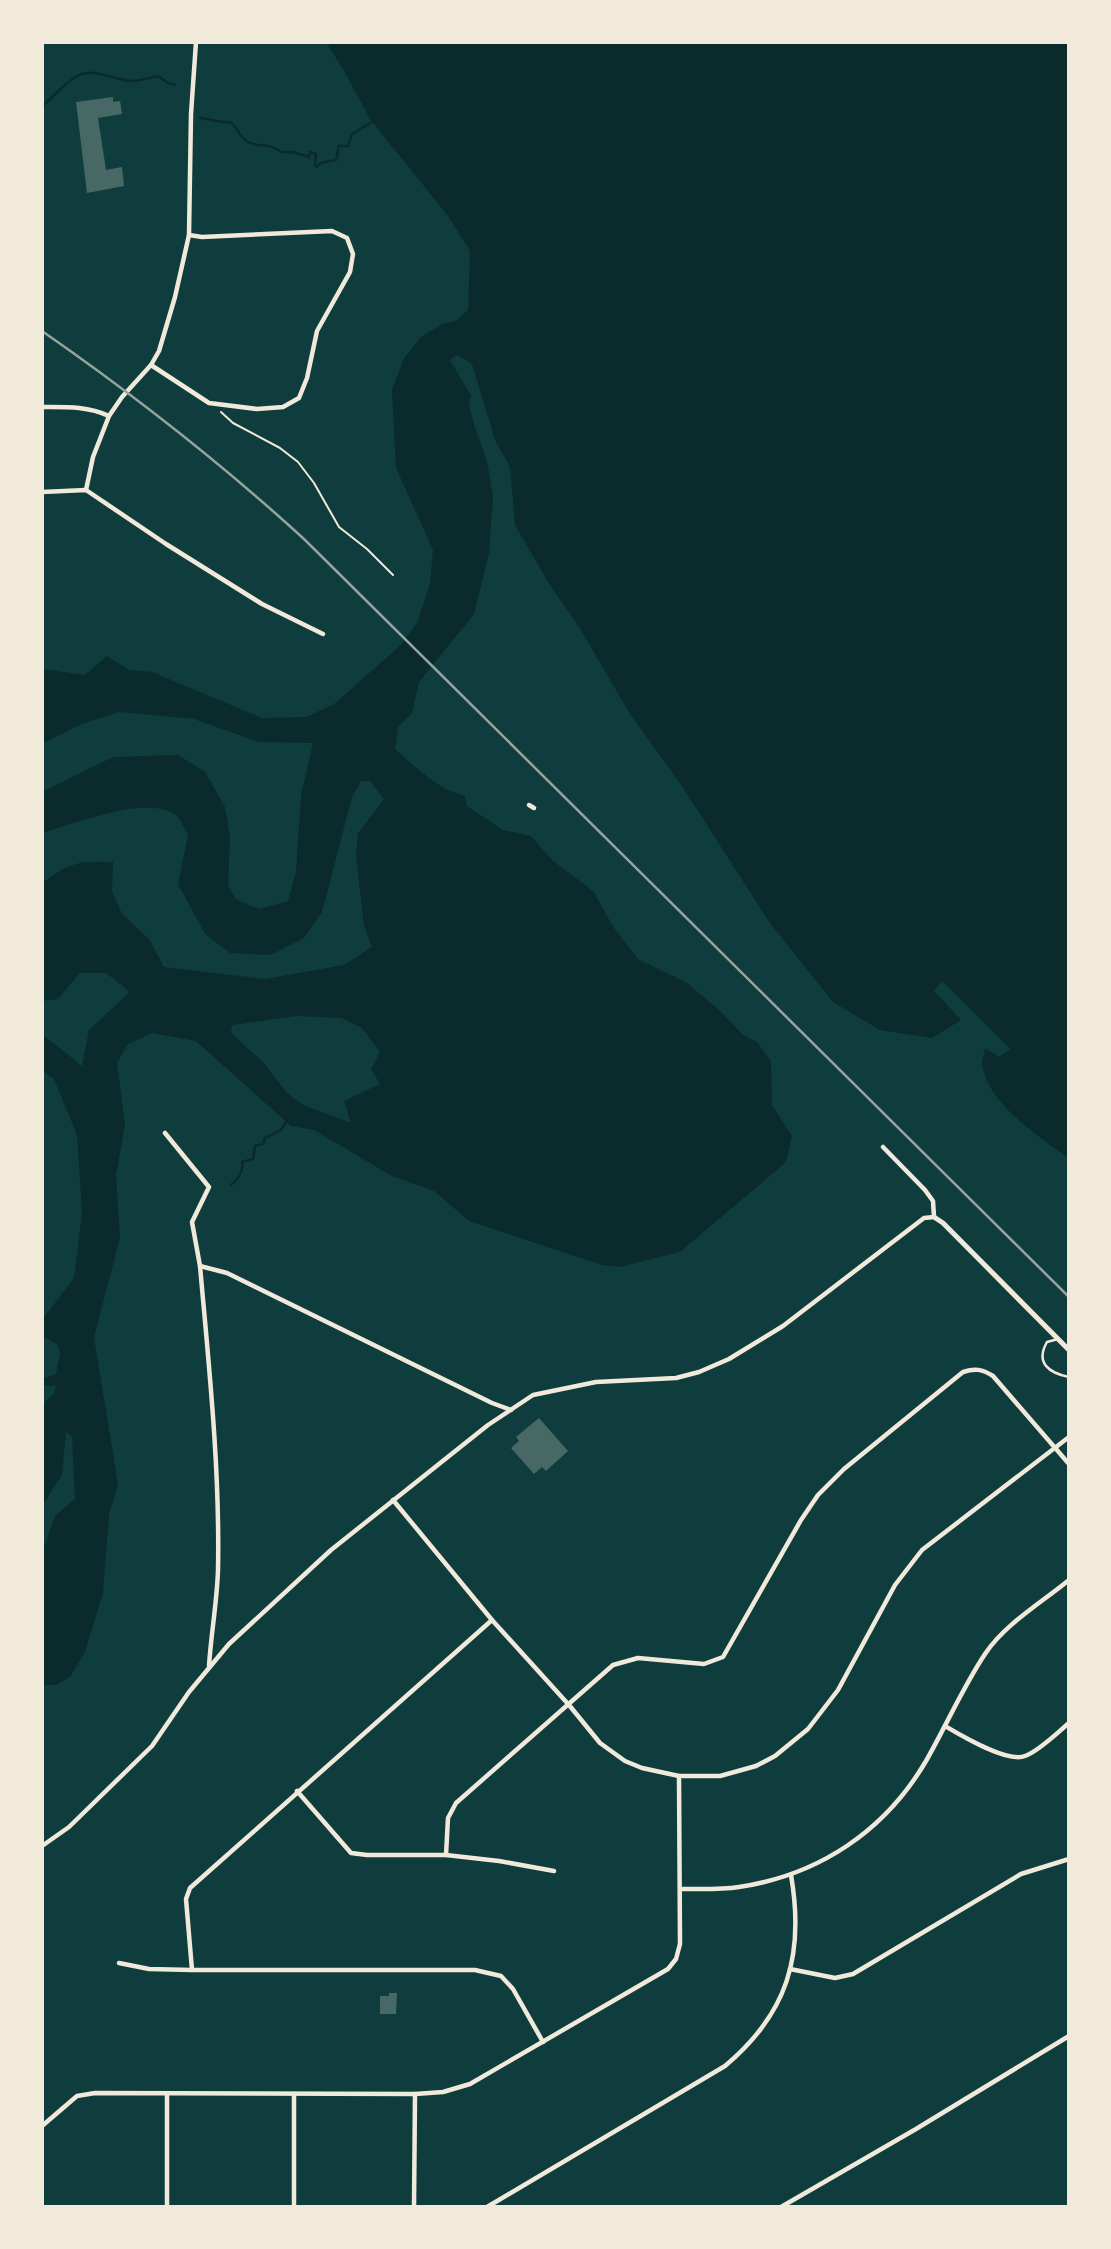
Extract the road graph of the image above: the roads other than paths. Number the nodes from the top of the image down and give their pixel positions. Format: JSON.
{"nodes":[{"id":1,"x":196,"y":42,"type":"edge"},
{"id":2,"x":188,"y":235,"type":"junction"},
{"id":3,"x":151,"y":365,"type":"junction"},
{"id":4,"x":42,"y":407,"type":"edge"},
{"id":5,"x":109,"y":416,"type":"junction"},
{"id":6,"x":86,"y":490,"type":"junction"},
{"id":7,"x":42,"y":492,"type":"edge"},
{"id":8,"x":323,"y":635,"type":"dead end"},
{"id":9,"x":165,"y":1133,"type":"dead end"},
{"id":10,"x":883,"y":1147,"type":"dead end"},
{"id":11,"x":934,"y":1217,"type":"junction"},
{"id":12,"x":200,"y":1266,"type":"junction"},
{"id":13,"x":1058,"y":1339,"type":"junction"},
{"id":14,"x":1069,"y":1350,"type":"edge"},
{"id":15,"x":1069,"y":1377,"type":"edge"},
{"id":16,"x":512,"y":1410,"type":"junction"},
{"id":17,"x":1069,"y":1437,"type":"edge"},
{"id":18,"x":1055,"y":1447,"type":"junction"},
{"id":19,"x":1069,"y":1464,"type":"edge"},
{"id":20,"x":393,"y":1500,"type":"junction"},
{"id":21,"x":1069,"y":1580,"type":"edge"},
{"id":22,"x":492,"y":1620,"type":"junction"},
{"id":23,"x":209,"y":1666,"type":"junction"},
{"id":24,"x":569,"y":1704,"type":"junction"},
{"id":25,"x":1069,"y":1723,"type":"edge"},
{"id":26,"x":945,"y":1726,"type":"junction"},
{"id":27,"x":679,"y":1776,"type":"junction"},
{"id":28,"x":297,"y":1791,"type":"junction"},
{"id":29,"x":42,"y":1846,"type":"edge"},
{"id":30,"x":446,"y":1855,"type":"junction"},
{"id":31,"x":1069,"y":1860,"type":"edge"},
{"id":32,"x":554,"y":1871,"type":"dead end"},
{"id":33,"x":791,"y":1875,"type":"junction"},
{"id":34,"x":681,"y":1889,"type":"junction"},
{"id":35,"x":119,"y":1963,"type":"dead end"},
{"id":36,"x":790,"y":1969,"type":"junction"},
{"id":37,"x":192,"y":1970,"type":"junction"},
{"id":38,"x":1069,"y":2036,"type":"edge"},
{"id":39,"x":543,"y":2042,"type":"junction"},
{"id":40,"x":167,"y":2094,"type":"junction"},
{"id":41,"x":295,"y":2094,"type":"junction"},
{"id":42,"x":415,"y":2094,"type":"junction"},
{"id":43,"x":42,"y":2126,"type":"edge"},
{"id":44,"x":167,"y":2207,"type":"edge"},
{"id":45,"x":294,"y":2207,"type":"edge"},
{"id":46,"x":414,"y":2207,"type":"edge"},
{"id":47,"x":487,"y":2207,"type":"edge"},
{"id":48,"x":781,"y":2207,"type":"edge"}],
"edges":[{"from":1,"to":2,"type":"street"},
{"from":2,"to":3,"type":"street"},
{"from":2,"to":3,"type":"street"},
{"from":3,"to":5,"type":"street"},
{"from":4,"to":5,"type":"street"},
{"from":5,"to":6,"type":"street"},
{"from":6,"to":7,"type":"street"},
{"from":6,"to":8,"type":"street"},
{"from":9,"to":12,"type":"street"},
{"from":10,"to":11,"type":"street"},
{"from":11,"to":13,"type":"street"},
{"from":11,"to":16,"type":"street"},
{"from":12,"to":16,"type":"street"},
{"from":12,"to":23,"type":"street"},
{"from":13,"to":14,"type":"street"},
{"from":13,"to":15,"type":"lane"},
{"from":16,"to":20,"type":"street"},
{"from":17,"to":18,"type":"street"},
{"from":18,"to":19,"type":"street"},
{"from":18,"to":24,"type":"street"},
{"from":18,"to":27,"type":"street"},
{"from":20,"to":22,"type":"street"},
{"from":20,"to":23,"type":"street"},
{"from":21,"to":26,"type":"street"},
{"from":22,"to":24,"type":"street"},
{"from":22,"to":28,"type":"street"},
{"from":23,"to":29,"type":"street"},
{"from":24,"to":27,"type":"street"},
{"from":24,"to":30,"type":"street"},
{"from":25,"to":26,"type":"street"},
{"from":26,"to":33,"type":"street"},
{"from":27,"to":34,"type":"street"},
{"from":28,"to":30,"type":"street"},
{"from":28,"to":37,"type":"street"},
{"from":30,"to":32,"type":"street"},
{"from":31,"to":36,"type":"street"},
{"from":33,"to":34,"type":"street"},
{"from":33,"to":36,"type":"street"},
{"from":34,"to":39,"type":"street"},
{"from":35,"to":37,"type":"street"},
{"from":36,"to":47,"type":"street"},
{"from":37,"to":39,"type":"street"},
{"from":38,"to":48,"type":"street"},
{"from":39,"to":42,"type":"street"},
{"from":40,"to":41,"type":"street"},
{"from":40,"to":43,"type":"street"},
{"from":40,"to":44,"type":"street"},
{"from":41,"to":42,"type":"street"},
{"from":41,"to":45,"type":"street"},
{"from":42,"to":46,"type":"street"}]}
